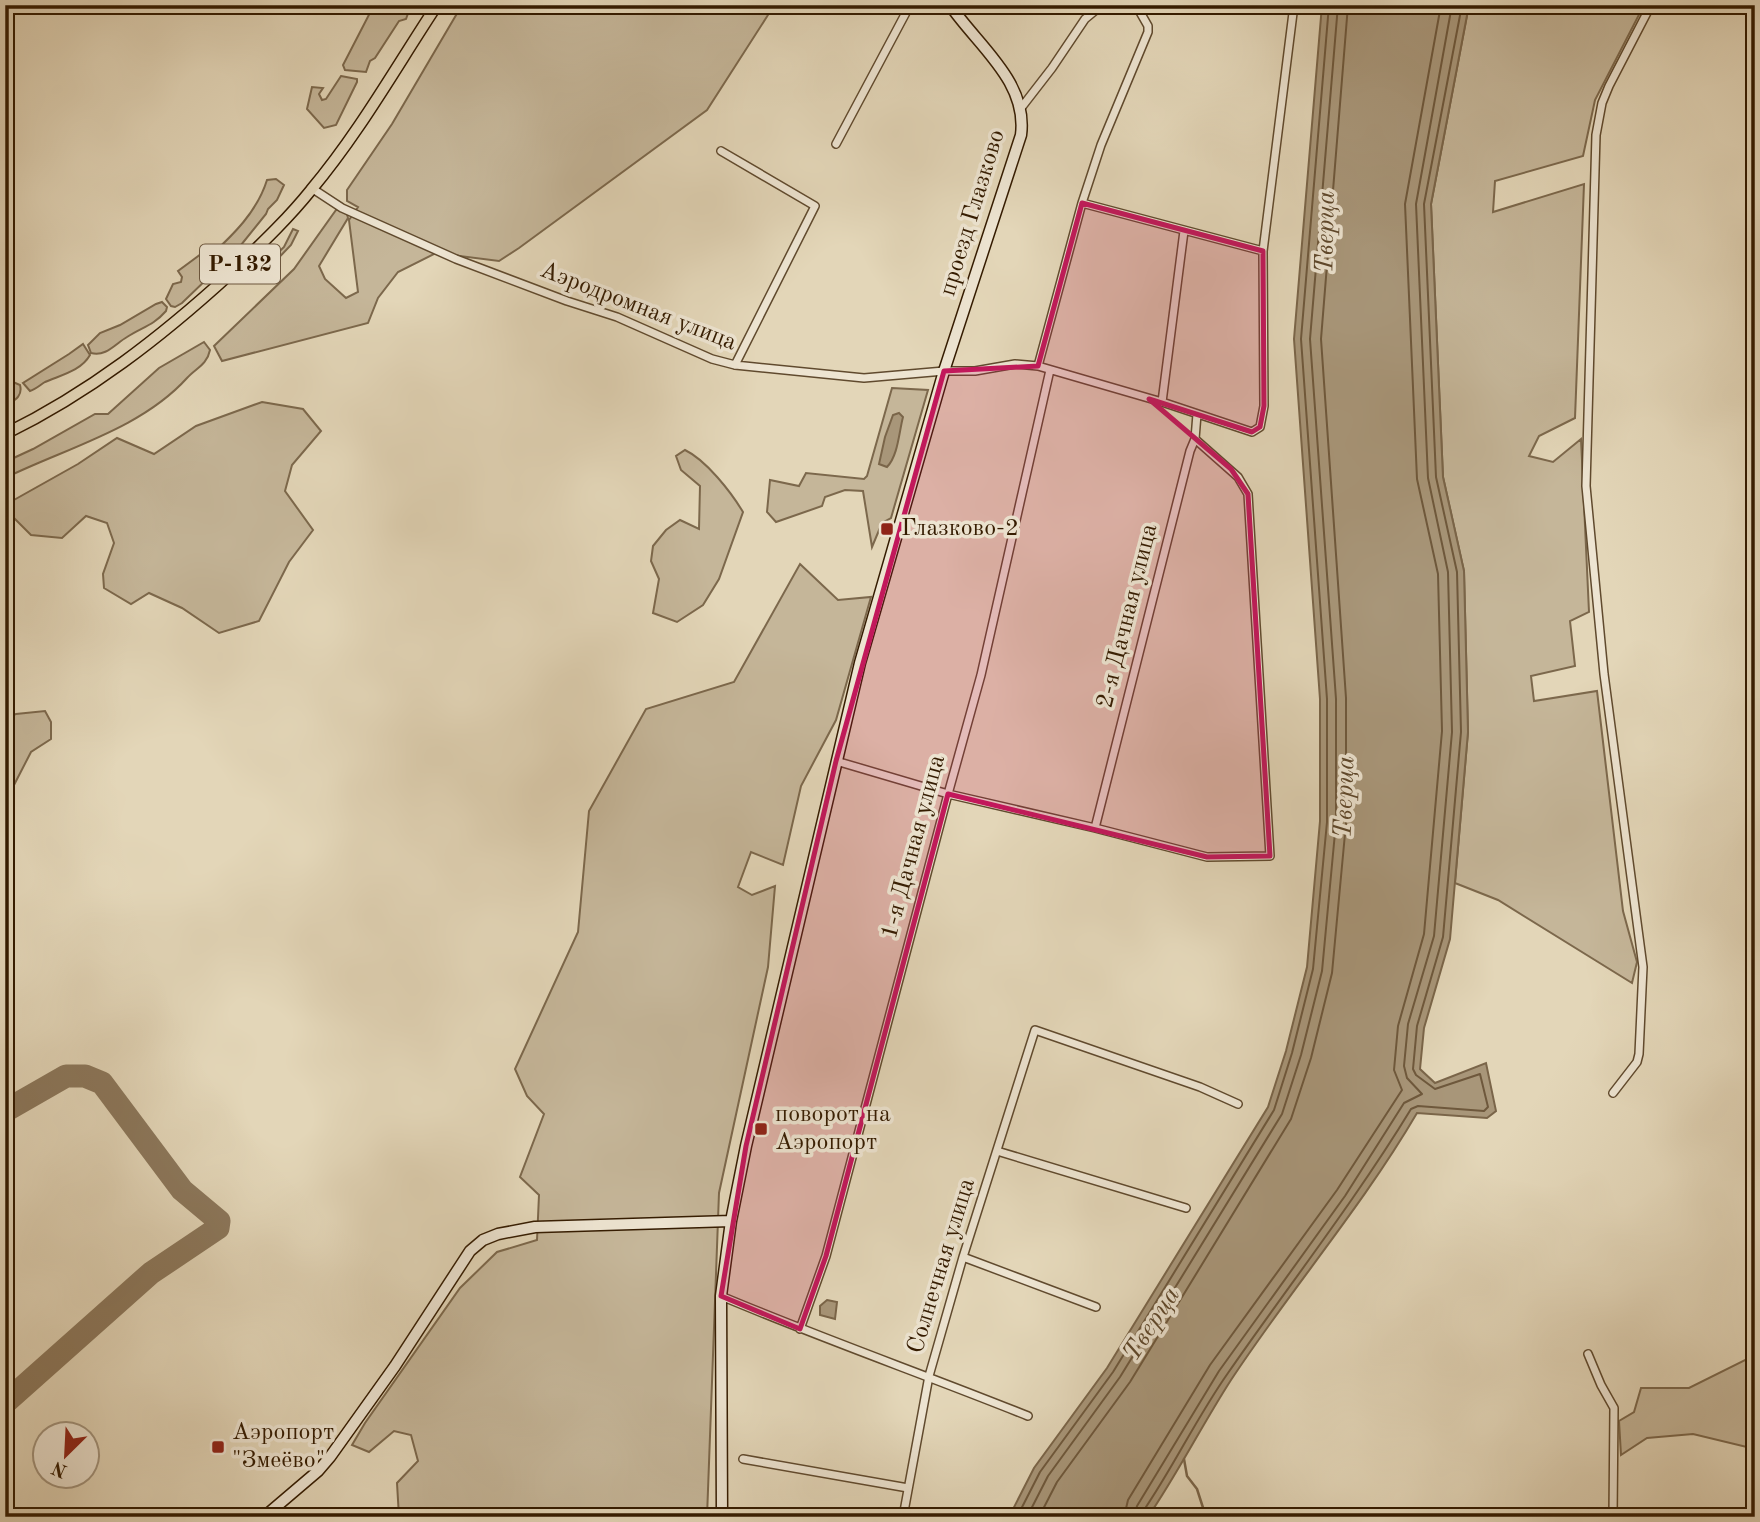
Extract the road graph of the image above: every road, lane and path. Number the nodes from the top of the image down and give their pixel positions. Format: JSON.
{"nodes":[{"id":1,"x":437,"y":5,"type":"edge"},
{"id":2,"x":910,"y":5,"type":"edge"},
{"id":3,"x":950,"y":5,"type":"edge"},
{"id":4,"x":1102,"y":5,"type":"edge"},
{"id":5,"x":1136,"y":5,"type":"edge"},
{"id":6,"x":1294,"y":5,"type":"edge"},
{"id":7,"x":1651,"y":5,"type":"edge"},
{"id":8,"x":1021,"y":108,"type":"junction"},
{"id":9,"x":836,"y":144,"type":"dead end"},
{"id":10,"x":721,"y":151,"type":"dead end"},
{"id":11,"x":313,"y":189,"type":"junction"},
{"id":12,"x":1082,"y":202,"type":"junction"},
{"id":13,"x":1184,"y":231,"type":"junction"},
{"id":14,"x":1264,"y":251,"type":"junction"},
{"id":15,"x":735,"y":365,"type":"junction"},
{"id":16,"x":1038,"y":366,"type":"junction"},
{"id":17,"x":944,"y":370,"type":"junction"},
{"id":18,"x":1050,"y":370,"type":"junction"},
{"id":19,"x":1163,"y":402,"type":"junction"},
{"id":20,"x":1197,"y":414,"type":"junction"},
{"id":21,"x":5,"y":434,"type":"edge"},
{"id":22,"x":1195,"y":439,"type":"junction"},
{"id":23,"x":836,"y":761,"type":"junction"},
{"id":24,"x":947,"y":794,"type":"junction"},
{"id":25,"x":1095,"y":828,"type":"junction"},
{"id":26,"x":1613,"y":1093,"type":"dead end"},
{"id":27,"x":1238,"y":1104,"type":"dead end"},
{"id":28,"x":997,"y":1151,"type":"junction"},
{"id":29,"x":1186,"y":1208,"type":"dead end"},
{"id":30,"x":731,"y":1221,"type":"junction"},
{"id":31,"x":963,"y":1257,"type":"junction"},
{"id":32,"x":721,"y":1296,"type":"junction"},
{"id":33,"x":1096,"y":1307,"type":"dead end"},
{"id":34,"x":800,"y":1329,"type":"junction"},
{"id":35,"x":1588,"y":1354,"type":"dead end"},
{"id":36,"x":929,"y":1376,"type":"junction"},
{"id":37,"x":1028,"y":1416,"type":"dead end"},
{"id":38,"x":743,"y":1459,"type":"dead end"},
{"id":39,"x":908,"y":1488,"type":"junction"},
{"id":40,"x":264,"y":1517,"type":"edge"},
{"id":41,"x":722,"y":1517,"type":"edge"},
{"id":42,"x":903,"y":1517,"type":"edge"},
{"id":43,"x":1613,"y":1517,"type":"edge"}],
"edges":[{"from":1,"to":11,"type":"main road","number":"Р-132"},
{"from":2,"to":9,"type":"street"},
{"from":3,"to":8,"type":"main road","name":"проезд Глазково"},
{"from":4,"to":8,"type":"street"},
{"from":5,"to":12,"type":"street"},
{"from":6,"to":14,"type":"street"},
{"from":7,"to":26,"type":"street"},
{"from":8,"to":17,"type":"main road","name":"проезд Глазково"},
{"from":10,"to":15,"type":"street"},
{"from":11,"to":15,"type":"street","name":"Аэродромная улица"},
{"from":11,"to":21,"type":"main road","number":"Р-132"},
{"from":12,"to":13,"type":"street"},
{"from":12,"to":16,"type":"street"},
{"from":13,"to":14,"type":"street"},
{"from":13,"to":19,"type":"street"},
{"from":14,"to":20,"type":"street","name":"Аэродромная улица"},
{"from":15,"to":17,"type":"street","name":"Аэродромная улица"},
{"from":16,"to":17,"type":"street","name":"Аэродромная улица"},
{"from":16,"to":18,"type":"street","name":"Аэродромная улица"},
{"from":17,"to":23,"type":"main road","name":"проезд Глазково"},
{"from":18,"to":19,"type":"street","name":"Аэродромная улица"},
{"from":18,"to":24,"type":"street","name":"1-я Дачная улица"},
{"from":19,"to":20,"type":"street","name":"Аэродромная улица"},
{"from":20,"to":22,"type":"street","name":"2-я Дачная улица"},
{"from":22,"to":25,"type":"street","name":"2-я Дачная улица"},
{"from":22,"to":25,"type":"street"},
{"from":23,"to":24,"type":"street"},
{"from":23,"to":30,"type":"main road","name":"проезд Глазково"},
{"from":24,"to":25,"type":"street"},
{"from":24,"to":34,"type":"street","name":"1-я Дачная улица"},
{"from":27,"to":28,"type":"street","name":"Солнечная улица"},
{"from":28,"to":29,"type":"street"},
{"from":28,"to":31,"type":"street","name":"Солнечная улица"},
{"from":30,"to":32,"type":"main road","name":"проезд Глазково"},
{"from":30,"to":40,"type":"main road"},
{"from":31,"to":33,"type":"street"},
{"from":31,"to":36,"type":"street","name":"Солнечная улица"},
{"from":32,"to":34,"type":"street"},
{"from":32,"to":41,"type":"main road","name":"проезд Глазково"},
{"from":34,"to":36,"type":"street"},
{"from":35,"to":43,"type":"street"},
{"from":36,"to":37,"type":"street"},
{"from":36,"to":39,"type":"street","name":"Солнечная улица"},
{"from":38,"to":39,"type":"street"},
{"from":39,"to":42,"type":"street","name":"Солнечная улица"}]}
